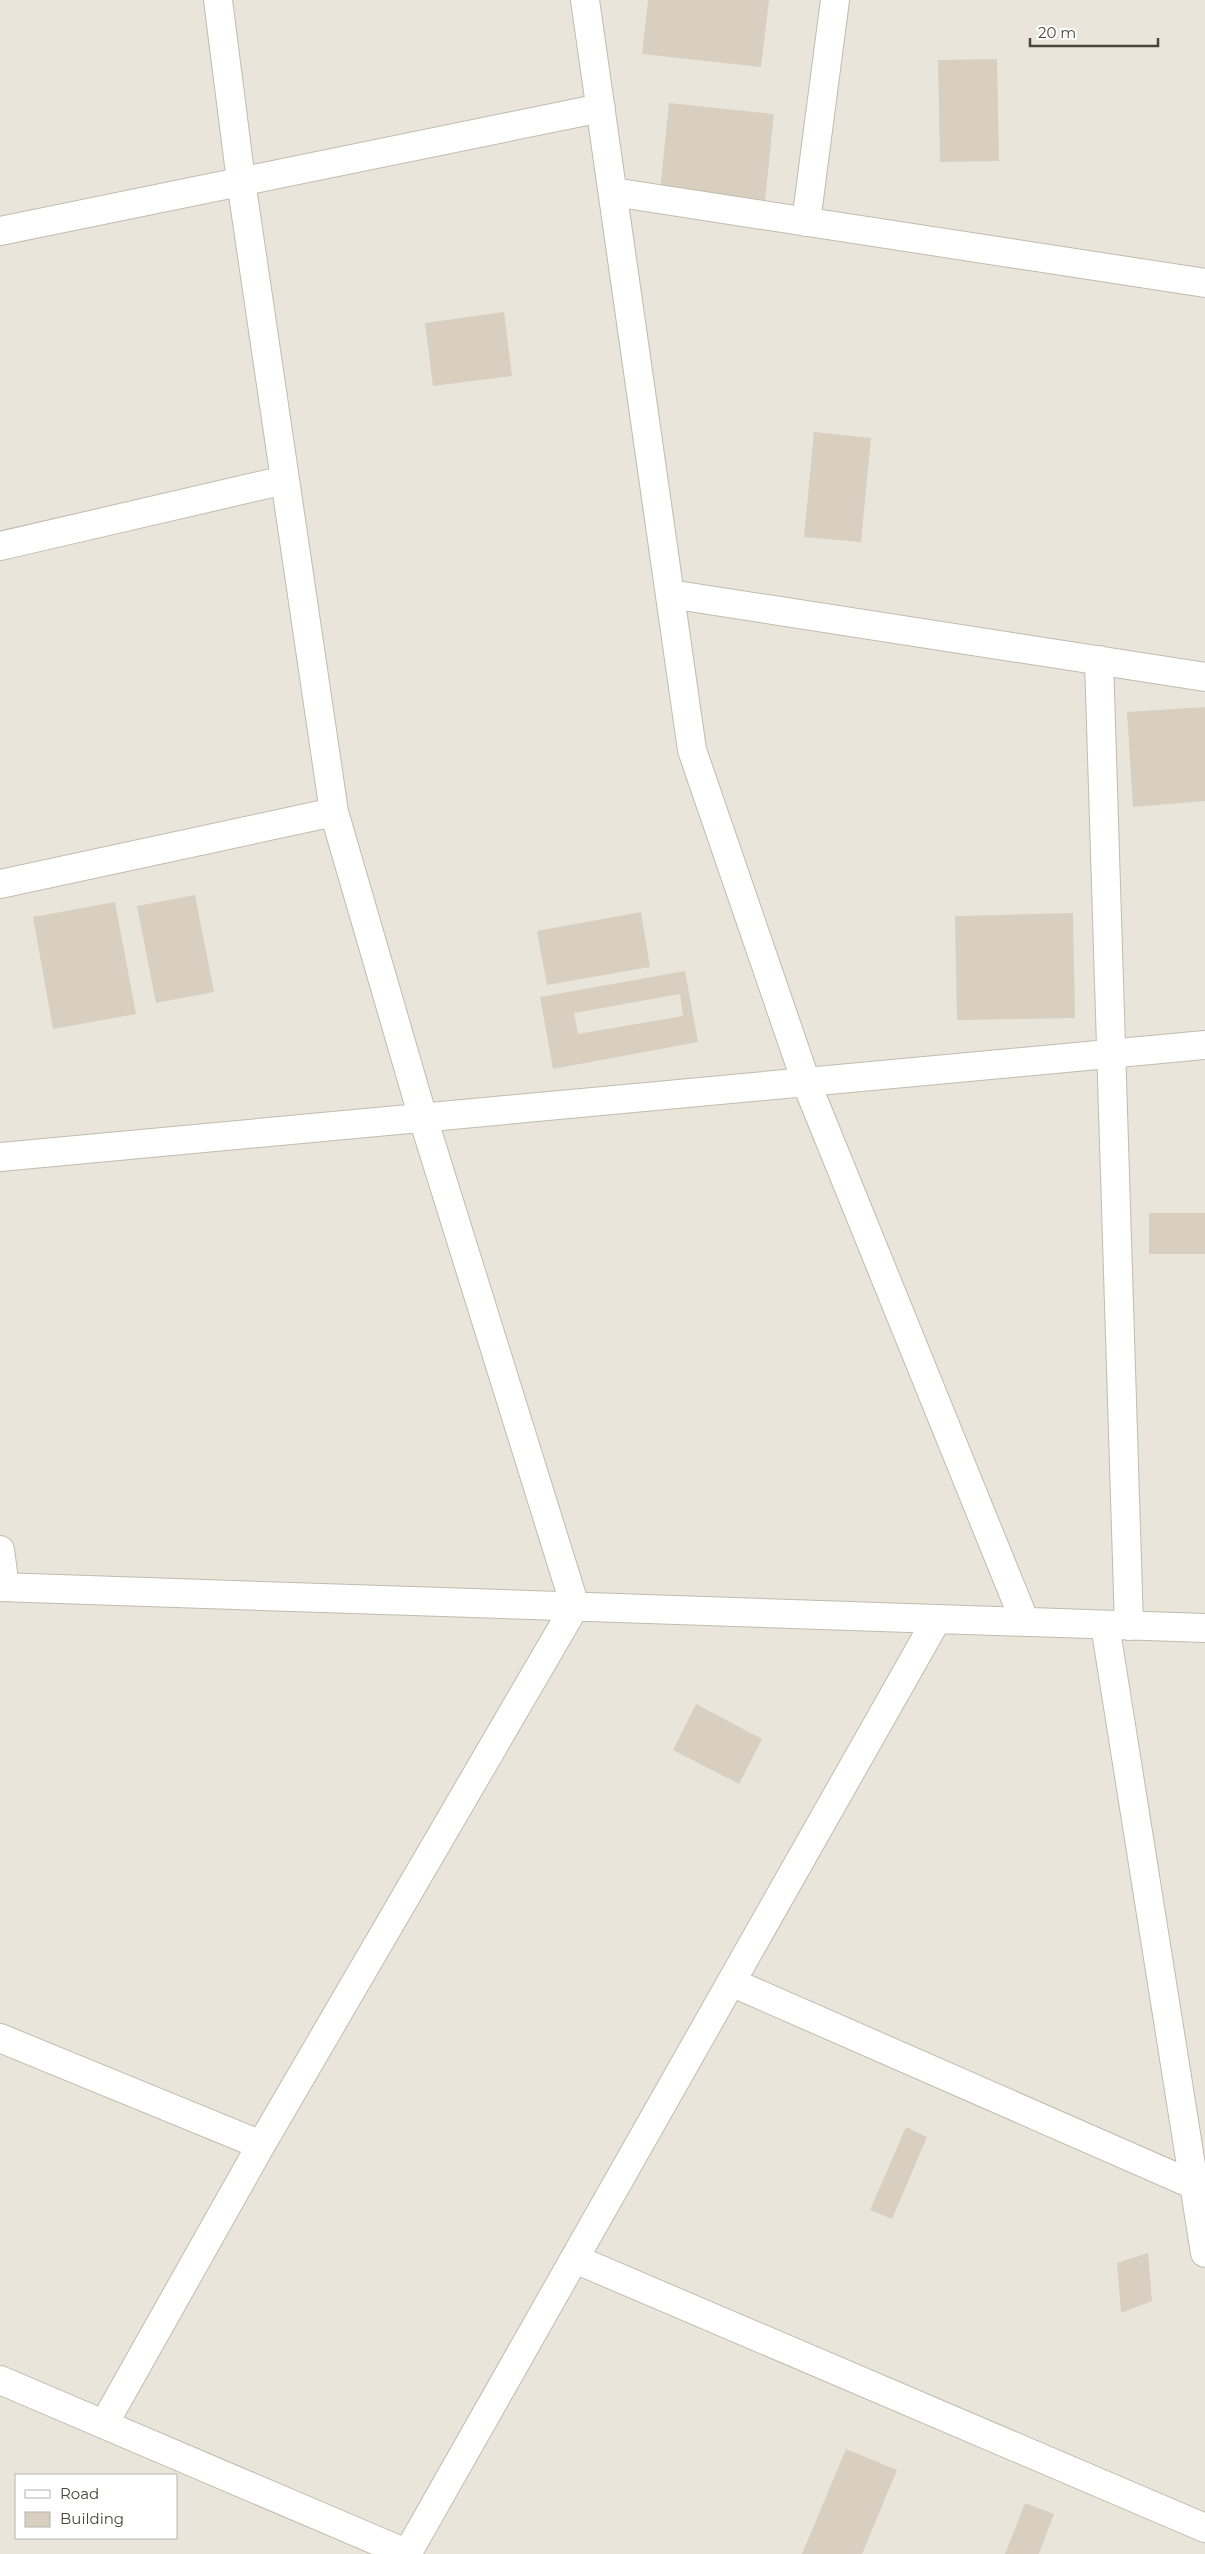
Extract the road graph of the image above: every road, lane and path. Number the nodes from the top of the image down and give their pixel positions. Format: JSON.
{"nodes":[{"id":1,"x":218,"y":0,"type":"edge"},
{"id":2,"x":585,"y":0,"type":"edge"},
{"id":3,"x":835,"y":0,"type":"edge"},
{"id":4,"x":600,"y":108,"type":"junction"},
{"id":5,"x":241,"y":181,"type":"junction"},
{"id":6,"x":613,"y":192,"type":"junction"},
{"id":7,"x":806,"y":222,"type":"junction"},
{"id":8,"x":0,"y":230,"type":"edge"},
{"id":9,"x":1205,"y":283,"type":"edge"},
{"id":10,"x":285,"y":480,"type":"junction"},
{"id":11,"x":0,"y":546,"type":"edge"},
{"id":12,"x":670,"y":594,"type":"junction"},
{"id":13,"x":1100,"y":660,"type":"junction"},
{"id":14,"x":1205,"y":677,"type":"edge"},
{"id":15,"x":334,"y":812,"type":"junction"},
{"id":16,"x":0,"y":884,"type":"edge"},
{"id":17,"x":1205,"y":1045,"type":"edge"},
{"id":18,"x":1113,"y":1054,"type":"junction"},
{"id":19,"x":806,"y":1082,"type":"junction"},
{"id":20,"x":423,"y":1118,"type":"junction"},
{"id":21,"x":0,"y":1157,"type":"edge"},
{"id":22,"x":0,"y":1550,"type":"edge"},
{"id":23,"x":2,"y":1587,"type":"edge"},
{"id":24,"x":574,"y":1606,"type":"junction"},
{"id":25,"x":937,"y":1619,"type":"junction"},
{"id":26,"x":1025,"y":1622,"type":"junction"},
{"id":27,"x":1117,"y":1625,"type":"junction"},
{"id":28,"x":1205,"y":1628,"type":"edge"},
{"id":29,"x":731,"y":1982,"type":"junction"},
{"id":30,"x":0,"y":2038,"type":"edge"},
{"id":31,"x":261,"y":2145,"type":"junction"},
{"id":32,"x":1199,"y":2203,"type":"edge"},
{"id":33,"x":1205,"y":2254,"type":"edge"},
{"id":34,"x":575,"y":2259,"type":"junction"},
{"id":35,"x":0,"y":2380,"type":"edge"},
{"id":36,"x":104,"y":2424,"type":"junction"},
{"id":37,"x":1205,"y":2528,"type":"edge"},
{"id":38,"x":407,"y":2554,"type":"edge"}],
"edges":[{"from":1,"to":5,"type":"street"},
{"from":2,"to":4,"type":"street"},
{"from":3,"to":7,"type":"street"},
{"from":4,"to":5,"type":"street"},
{"from":4,"to":6,"type":"street"},
{"from":5,"to":8,"type":"street"},
{"from":5,"to":10,"type":"street"},
{"from":6,"to":7,"type":"street"},
{"from":6,"to":12,"type":"street"},
{"from":7,"to":9,"type":"street"},
{"from":10,"to":11,"type":"street"},
{"from":10,"to":15,"type":"street"},
{"from":12,"to":13,"type":"street"},
{"from":12,"to":19,"type":"street"},
{"from":13,"to":14,"type":"street"},
{"from":13,"to":18,"type":"street"},
{"from":15,"to":16,"type":"street"},
{"from":15,"to":20,"type":"street"},
{"from":17,"to":18,"type":"street"},
{"from":18,"to":19,"type":"street"},
{"from":18,"to":27,"type":"street"},
{"from":19,"to":20,"type":"street"},
{"from":19,"to":26,"type":"street"},
{"from":20,"to":21,"type":"street"},
{"from":20,"to":24,"type":"street"},
{"from":22,"to":23,"type":"street"},
{"from":23,"to":24,"type":"street"},
{"from":24,"to":25,"type":"street"},
{"from":24,"to":31,"type":"street"},
{"from":25,"to":26,"type":"street"},
{"from":25,"to":29,"type":"street"},
{"from":26,"to":27,"type":"street"},
{"from":27,"to":28,"type":"street"},
{"from":27,"to":32,"type":"street"},
{"from":29,"to":32,"type":"street"},
{"from":29,"to":34,"type":"street"},
{"from":30,"to":31,"type":"street"},
{"from":31,"to":36,"type":"street"},
{"from":32,"to":33,"type":"street"},
{"from":34,"to":37,"type":"street"},
{"from":34,"to":38,"type":"street"},
{"from":35,"to":36,"type":"street"},
{"from":36,"to":38,"type":"street"}]}
